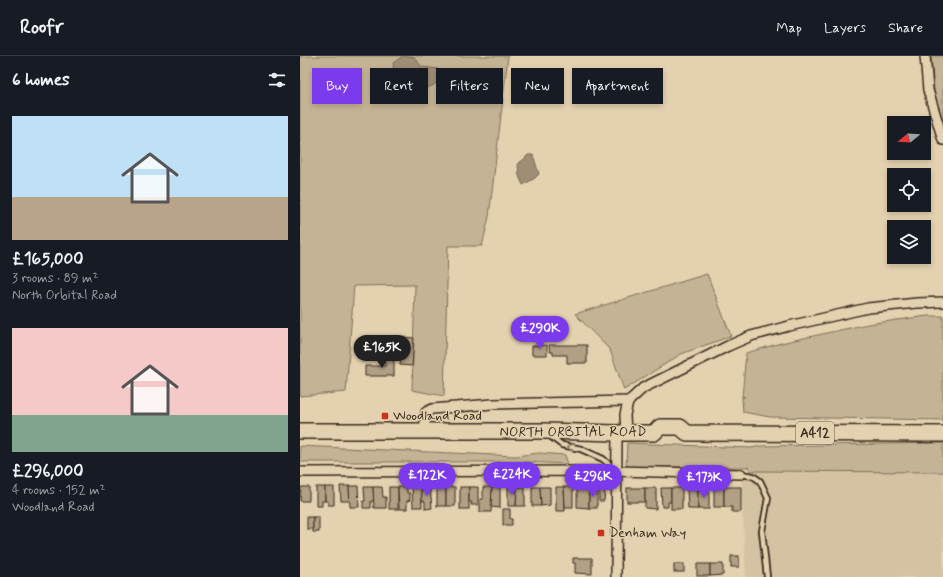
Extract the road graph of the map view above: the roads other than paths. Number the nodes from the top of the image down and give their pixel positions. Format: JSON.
{"nodes":[{"id":1,"x":925,"y":56,"type":"edge"},
{"id":2,"x":943,"y":140,"type":"edge"},
{"id":3,"x":943,"y":302,"type":"edge"},
{"id":4,"x":630,"y":401,"type":"junction"},
{"id":5,"x":300,"y":431,"type":"edge"},
{"id":6,"x":424,"y":431,"type":"junction"},
{"id":7,"x":543,"y":431,"type":"junction"},
{"id":8,"x":621,"y":433,"type":"junction"},
{"id":9,"x":943,"y":434,"type":"edge"},
{"id":10,"x":616,"y":471,"type":"junction"},
{"id":11,"x":300,"y":472,"type":"edge"},
{"id":12,"x":741,"y":474,"type":"joint"},
{"id":13,"x":616,"y":577,"type":"edge"},
{"id":14,"x":767,"y":577,"type":"edge"}],
"edges":[{"from":1,"to":2,"type":"street"},
{"from":3,"to":4,"type":"street"},
{"from":4,"to":6,"type":"street"},
{"from":4,"to":8,"type":"street"},
{"from":5,"to":6,"type":"main road","name":"NORTH ORBITAL ROAD","number":"A412"},
{"from":6,"to":7,"type":"main road","name":"NORTH ORBITAL ROAD","number":"A412"},
{"from":7,"to":8,"type":"main road","name":"NORTH ORBITAL ROAD","number":"A412"},
{"from":10,"to":7,"type":"lane","one_way":true},
{"from":8,"to":9,"type":"main road","name":"NORTH ORBITAL ROAD","number":"A412"},
{"from":8,"to":10,"type":"street"},
{"from":10,"to":11,"type":"street"},
{"from":10,"to":12,"type":"street"},
{"from":10,"to":13,"type":"street"},
{"from":12,"to":14,"type":"lane"}]}
